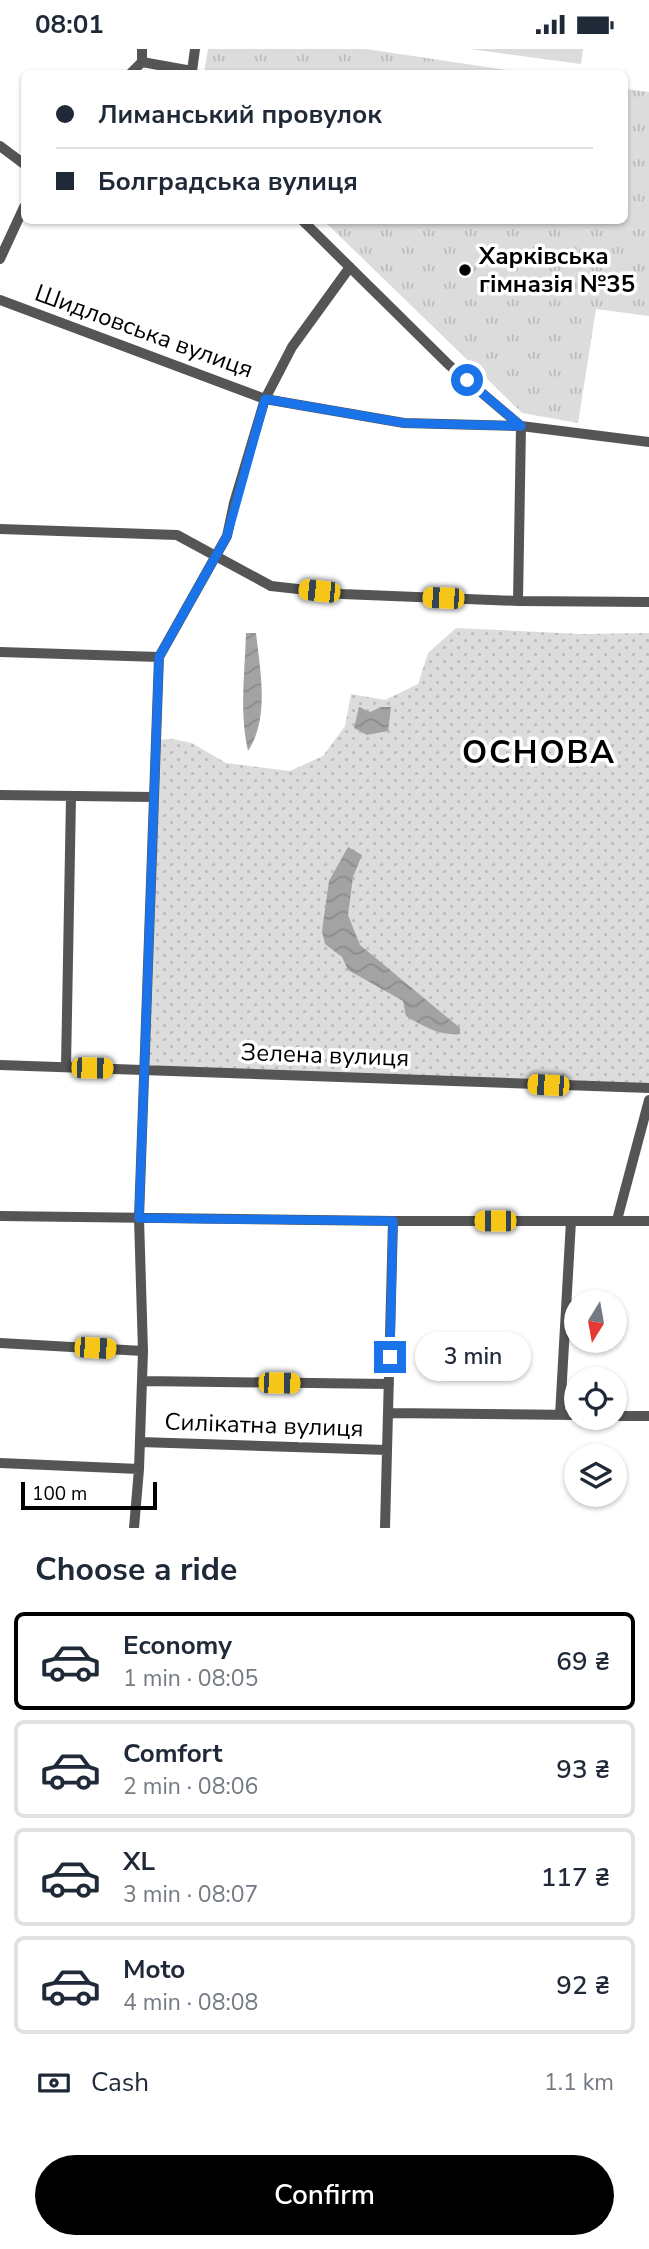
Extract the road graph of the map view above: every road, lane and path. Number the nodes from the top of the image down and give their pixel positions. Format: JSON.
{"nodes":[{"id":1,"x":142,"y":49,"type":"edge"},
{"id":2,"x":195,"y":49,"type":"edge"},
{"id":3,"x":142,"y":62,"type":"junction"},
{"id":4,"x":134,"y":70,"type":"edge"},
{"id":5,"x":178,"y":70,"type":"edge"},
{"id":6,"x":192,"y":70,"type":"edge"},
{"id":7,"x":0,"y":146,"type":"edge"},
{"id":8,"x":21,"y":162,"type":"edge"},
{"id":9,"x":21,"y":214,"type":"edge"},
{"id":10,"x":306,"y":224,"type":"edge"},
{"id":11,"x":0,"y":259,"type":"edge"},
{"id":12,"x":350,"y":267,"type":"junction"},
{"id":13,"x":0,"y":300,"type":"edge"},
{"id":14,"x":265,"y":399,"type":"junction"},
{"id":15,"x":521,"y":426,"type":"junction"},
{"id":16,"x":649,"y":442,"type":"edge"},
{"id":17,"x":0,"y":529,"type":"edge"},
{"id":18,"x":214,"y":556,"type":"junction"},
{"id":19,"x":518,"y":601,"type":"junction"},
{"id":20,"x":649,"y":602,"type":"edge"},
{"id":21,"x":0,"y":652,"type":"edge"},
{"id":22,"x":159,"y":657,"type":"junction"},
{"id":23,"x":0,"y":795,"type":"edge"},
{"id":24,"x":71,"y":797,"type":"junction"},
{"id":25,"x":153,"y":797,"type":"junction"},
{"id":26,"x":0,"y":1065,"type":"edge"},
{"id":27,"x":66,"y":1067,"type":"junction"},
{"id":28,"x":145,"y":1069,"type":"junction"},
{"id":29,"x":649,"y":1088,"type":"edge"},
{"id":30,"x":649,"y":1100,"type":"edge"},
{"id":31,"x":0,"y":1216,"type":"edge"},
{"id":32,"x":139,"y":1218,"type":"junction"},
{"id":33,"x":617,"y":1220,"type":"junction"},
{"id":34,"x":393,"y":1221,"type":"junction"},
{"id":35,"x":571,"y":1221,"type":"junction"},
{"id":36,"x":649,"y":1221,"type":"edge"},
{"id":37,"x":0,"y":1343,"type":"edge"},
{"id":38,"x":143,"y":1350,"type":"junction"},
{"id":39,"x":142,"y":1381,"type":"junction"},
{"id":40,"x":389,"y":1384,"type":"junction"},
{"id":41,"x":388,"y":1413,"type":"junction"},
{"id":42,"x":561,"y":1415,"type":"joint"},
{"id":43,"x":627,"y":1416,"type":"edge"},
{"id":44,"x":649,"y":1416,"type":"edge"},
{"id":45,"x":140,"y":1442,"type":"junction"},
{"id":46,"x":387,"y":1450,"type":"junction"},
{"id":47,"x":0,"y":1464,"type":"edge"},
{"id":48,"x":139,"y":1469,"type":"junction"},
{"id":49,"x":134,"y":1528,"type":"edge"},
{"id":50,"x":385,"y":1528,"type":"edge"}],
"edges":[{"from":1,"to":3,"type":"street"},
{"from":2,"to":6,"type":"street"},
{"from":3,"to":4,"type":"street"},
{"from":3,"to":5,"type":"street"},
{"from":7,"to":8,"type":"street"},
{"from":9,"to":11,"type":"street"},
{"from":10,"to":12,"type":"street"},
{"from":12,"to":14,"type":"street"},
{"from":12,"to":15,"type":"street"},
{"from":13,"to":14,"type":"street","name":"Шидловська вулиця"},
{"from":14,"to":15,"type":"street","name":"Шидловська вулиця"},
{"from":14,"to":18,"type":"street"},
{"from":15,"to":16,"type":"street","name":"Шидловська вулиця"},
{"from":15,"to":19,"type":"street"},
{"from":17,"to":18,"type":"street"},
{"from":18,"to":19,"type":"street"},
{"from":18,"to":22,"type":"street"},
{"from":19,"to":20,"type":"street"},
{"from":21,"to":22,"type":"street"},
{"from":22,"to":25,"type":"street"},
{"from":23,"to":24,"type":"street"},
{"from":24,"to":25,"type":"street"},
{"from":24,"to":27,"type":"street"},
{"from":25,"to":28,"type":"street"},
{"from":26,"to":27,"type":"street","name":"Зелена вулиця"},
{"from":27,"to":28,"type":"street","name":"Зелена вулиця"},
{"from":28,"to":29,"type":"street","name":"Зелена вулиця"},
{"from":28,"to":32,"type":"street"},
{"from":30,"to":33,"type":"street"},
{"from":31,"to":32,"type":"street"},
{"from":32,"to":34,"type":"street"},
{"from":32,"to":38,"type":"street"},
{"from":33,"to":35,"type":"street"},
{"from":33,"to":36,"type":"street"},
{"from":34,"to":35,"type":"street"},
{"from":34,"to":40,"type":"street"},
{"from":35,"to":42,"type":"street"},
{"from":37,"to":38,"type":"street"},
{"from":38,"to":39,"type":"street"},
{"from":39,"to":40,"type":"street","name":"Силікатна вулиця"},
{"from":39,"to":45,"type":"street"},
{"from":40,"to":41,"type":"street"},
{"from":41,"to":42,"type":"street","name":"Силікатна вулиця"},
{"from":41,"to":46,"type":"street"},
{"from":43,"to":44,"type":"street"},
{"from":45,"to":46,"type":"street","name":"Силікатна вулиця"},
{"from":45,"to":48,"type":"street"},
{"from":46,"to":50,"type":"street"},
{"from":47,"to":48,"type":"street"},
{"from":48,"to":49,"type":"street"}]}
